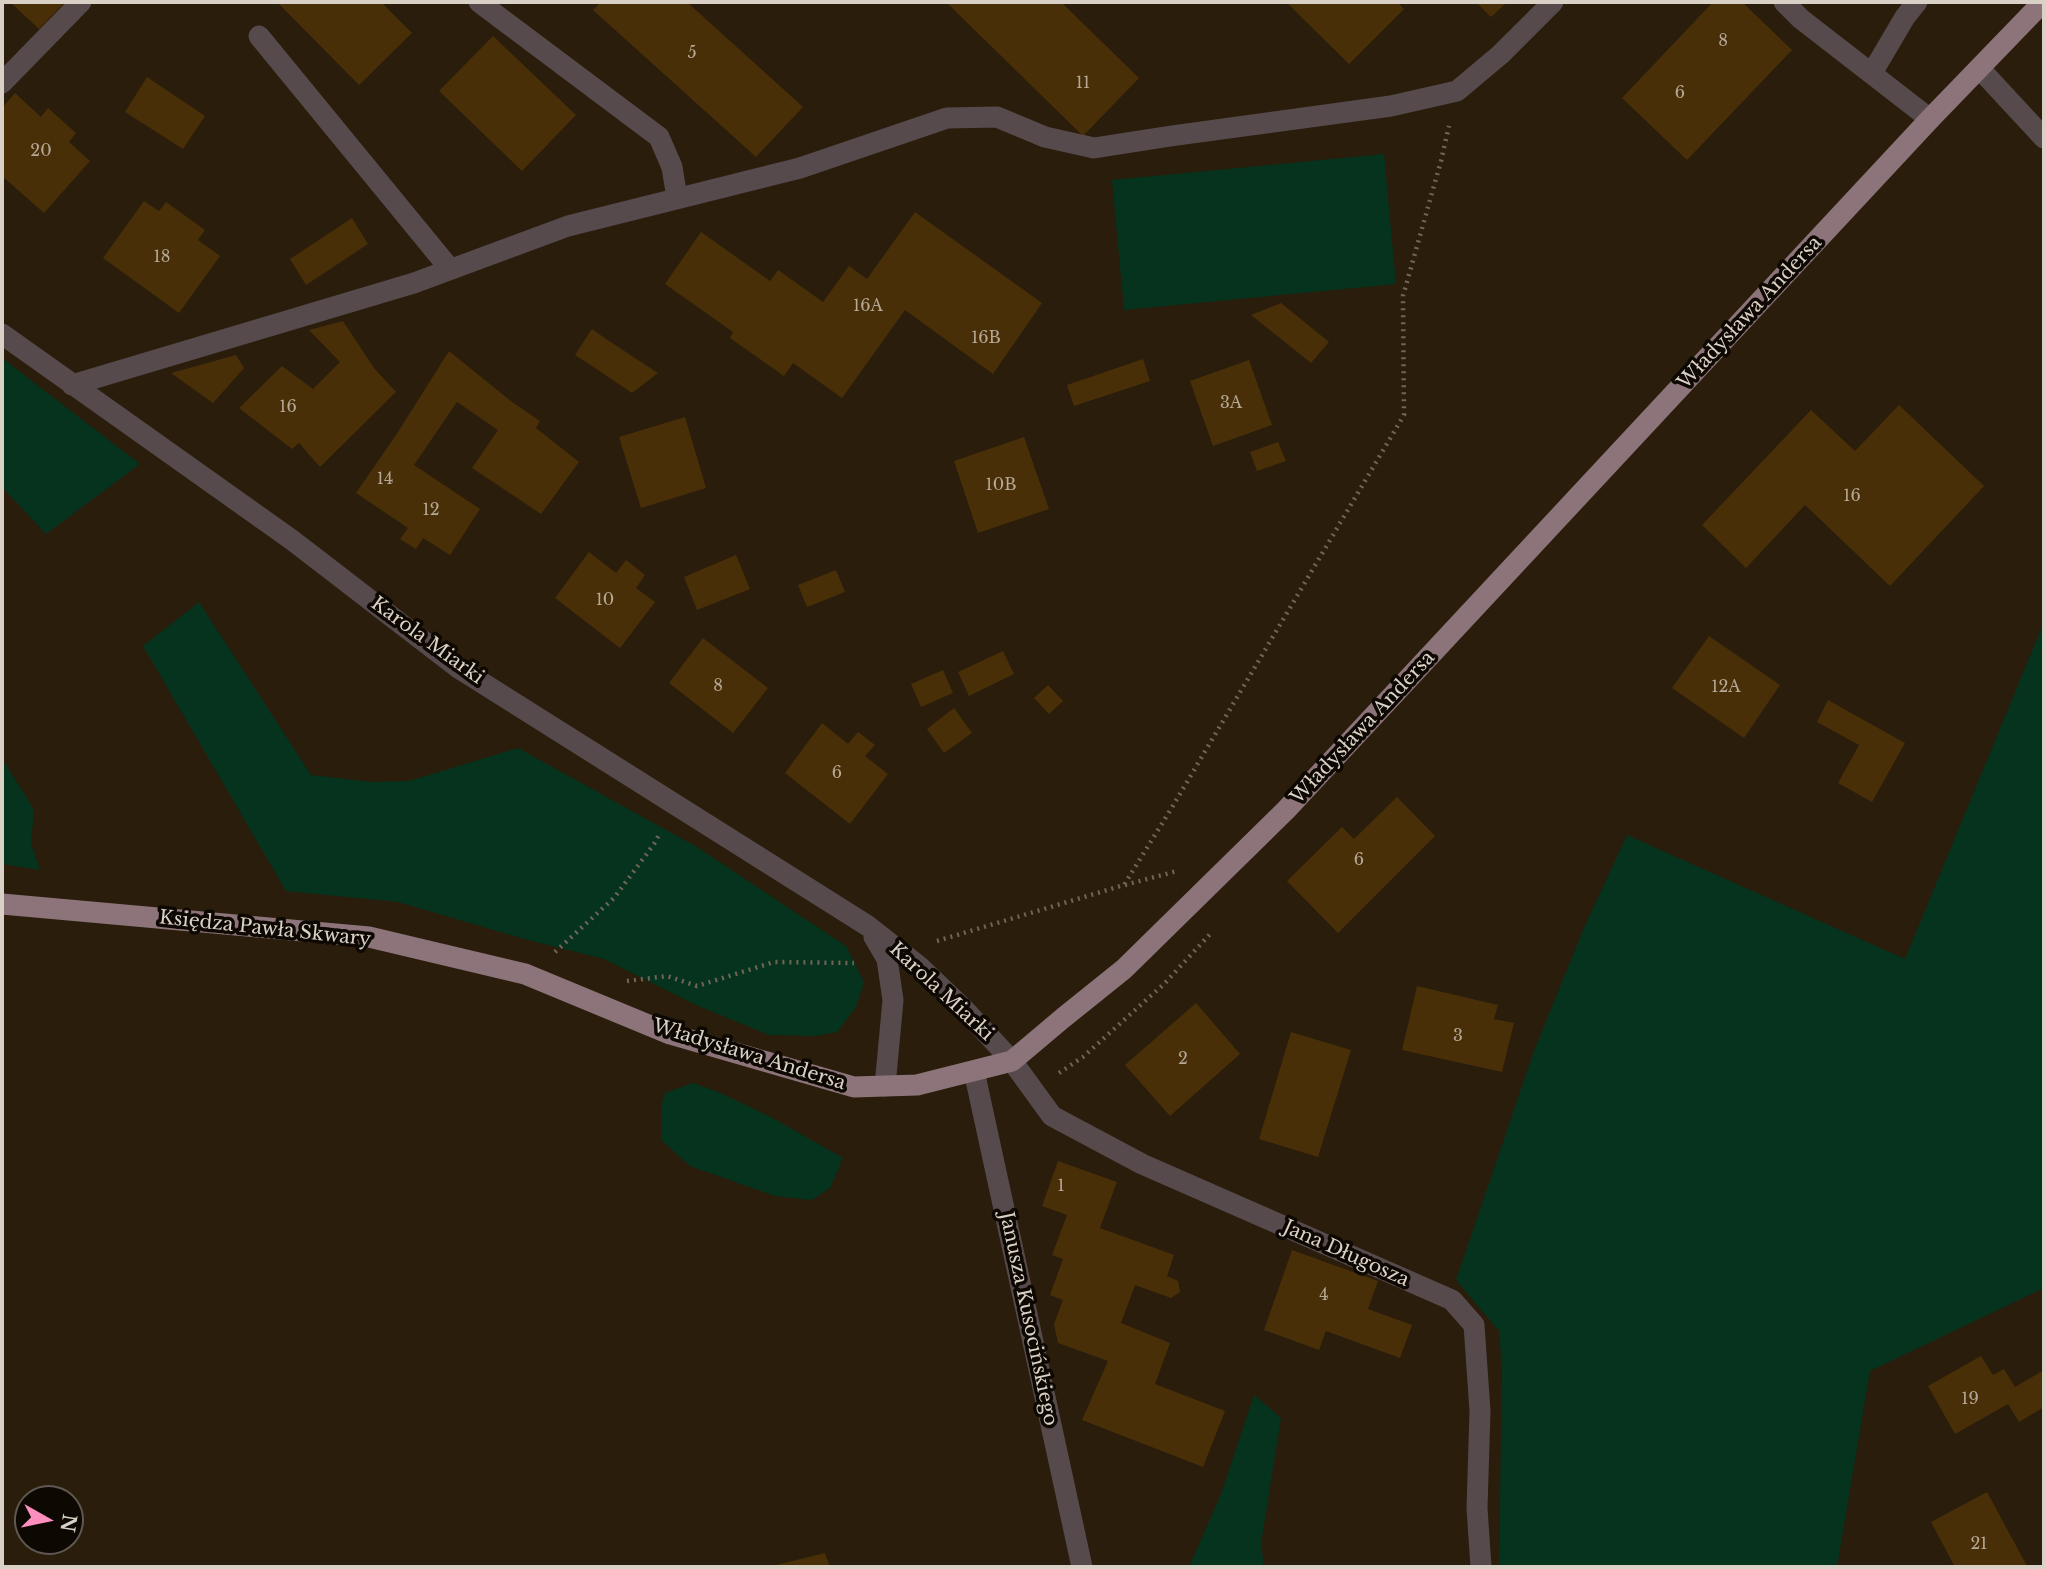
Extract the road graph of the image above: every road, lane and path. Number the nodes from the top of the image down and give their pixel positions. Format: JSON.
{"nodes":[{"id":1,"x":80,"y":2,"type":"edge"},
{"id":2,"x":479,"y":2,"type":"edge"},
{"id":3,"x":1553,"y":2,"type":"edge"},
{"id":4,"x":1784,"y":2,"type":"edge"},
{"id":5,"x":1917,"y":2,"type":"edge"},
{"id":6,"x":2043,"y":2,"type":"edge"},
{"id":7,"x":260,"y":36,"type":"dead end"},
{"id":8,"x":1980,"y":69,"type":"junction"},
{"id":9,"x":1872,"y":74,"type":"junction"},
{"id":10,"x":2,"y":83,"type":"edge"},
{"id":11,"x":1457,"y":90,"type":"junction"},
{"id":12,"x":1930,"y":119,"type":"junction"},
{"id":13,"x":2044,"y":138,"type":"edge"},
{"id":14,"x":677,"y":198,"type":"junction"},
{"id":15,"x":450,"y":269,"type":"junction"},
{"id":16,"x":2,"y":334,"type":"edge"},
{"id":17,"x":72,"y":385,"type":"junction"},
{"id":18,"x":675,"y":805,"type":"junction"},
{"id":19,"x":1186,"y":869,"type":"dead end"},
{"id":20,"x":1124,"y":885,"type":"junction"},
{"id":21,"x":2,"y":904,"type":"edge"},
{"id":22,"x":1221,"y":922,"type":"dead end"},
{"id":23,"x":892,"y":953,"type":"junction"},
{"id":24,"x":563,"y":959,"type":"dead end"},
{"id":25,"x":525,"y":974,"type":"joint"},
{"id":26,"x":622,"y":982,"type":"dead end"},
{"id":27,"x":1012,"y":1062,"type":"junction"},
{"id":28,"x":974,"y":1072,"type":"junction"},
{"id":29,"x":885,"y":1086,"type":"junction"},
{"id":30,"x":1033,"y":1090,"type":"junction"},
{"id":31,"x":1082,"y":1567,"type":"edge"},
{"id":32,"x":1481,"y":1567,"type":"edge"}],
"edges":[{"from":1,"to":10,"type":"street"},
{"from":2,"to":14,"type":"street"},
{"from":3,"to":11,"type":"street"},
{"from":4,"to":9,"type":"street"},
{"from":5,"to":9,"type":"street"},
{"from":6,"to":8,"type":"main road","name":"Władysława Andersa"},
{"from":7,"to":15,"type":"street"},
{"from":8,"to":12,"type":"main road","name":"Władysława Andersa"},
{"from":8,"to":13,"type":"street"},
{"from":9,"to":12,"type":"street"},
{"from":11,"to":14,"type":"street"},
{"from":11,"to":20,"type":"path"},
{"from":12,"to":27,"type":"main road","name":"Władysława Andersa"},
{"from":14,"to":15,"type":"street"},
{"from":15,"to":17,"type":"street"},
{"from":16,"to":17,"type":"street","name":"Karola Miarki"},
{"from":17,"to":18,"type":"street","name":"Karola Miarki"},
{"from":18,"to":23,"type":"street","name":"Karola Miarki"},
{"from":18,"to":24,"type":"path"},
{"from":19,"to":20,"type":"path"},
{"from":20,"to":23,"type":"path"},
{"from":21,"to":25,"type":"main road","name":"Księdza Pawła Skwary"},
{"from":22,"to":30,"type":"path"},
{"from":23,"to":26,"type":"path"},
{"from":23,"to":27,"type":"street","name":"Karola Miarki"},
{"from":23,"to":29,"type":"street","name":"Karola Miarki"},
{"from":25,"to":29,"type":"main road","name":"Władysława Andersa"},
{"from":27,"to":28,"type":"main road","name":"Władysława Andersa"},
{"from":27,"to":30,"type":"street","name":"Jana Długosza"},
{"from":28,"to":29,"type":"main road","name":"Władysława Andersa"},
{"from":28,"to":31,"type":"street","name":"Janusza Kusocińskiego"},
{"from":30,"to":32,"type":"street","name":"Jana Długosza"}]}
